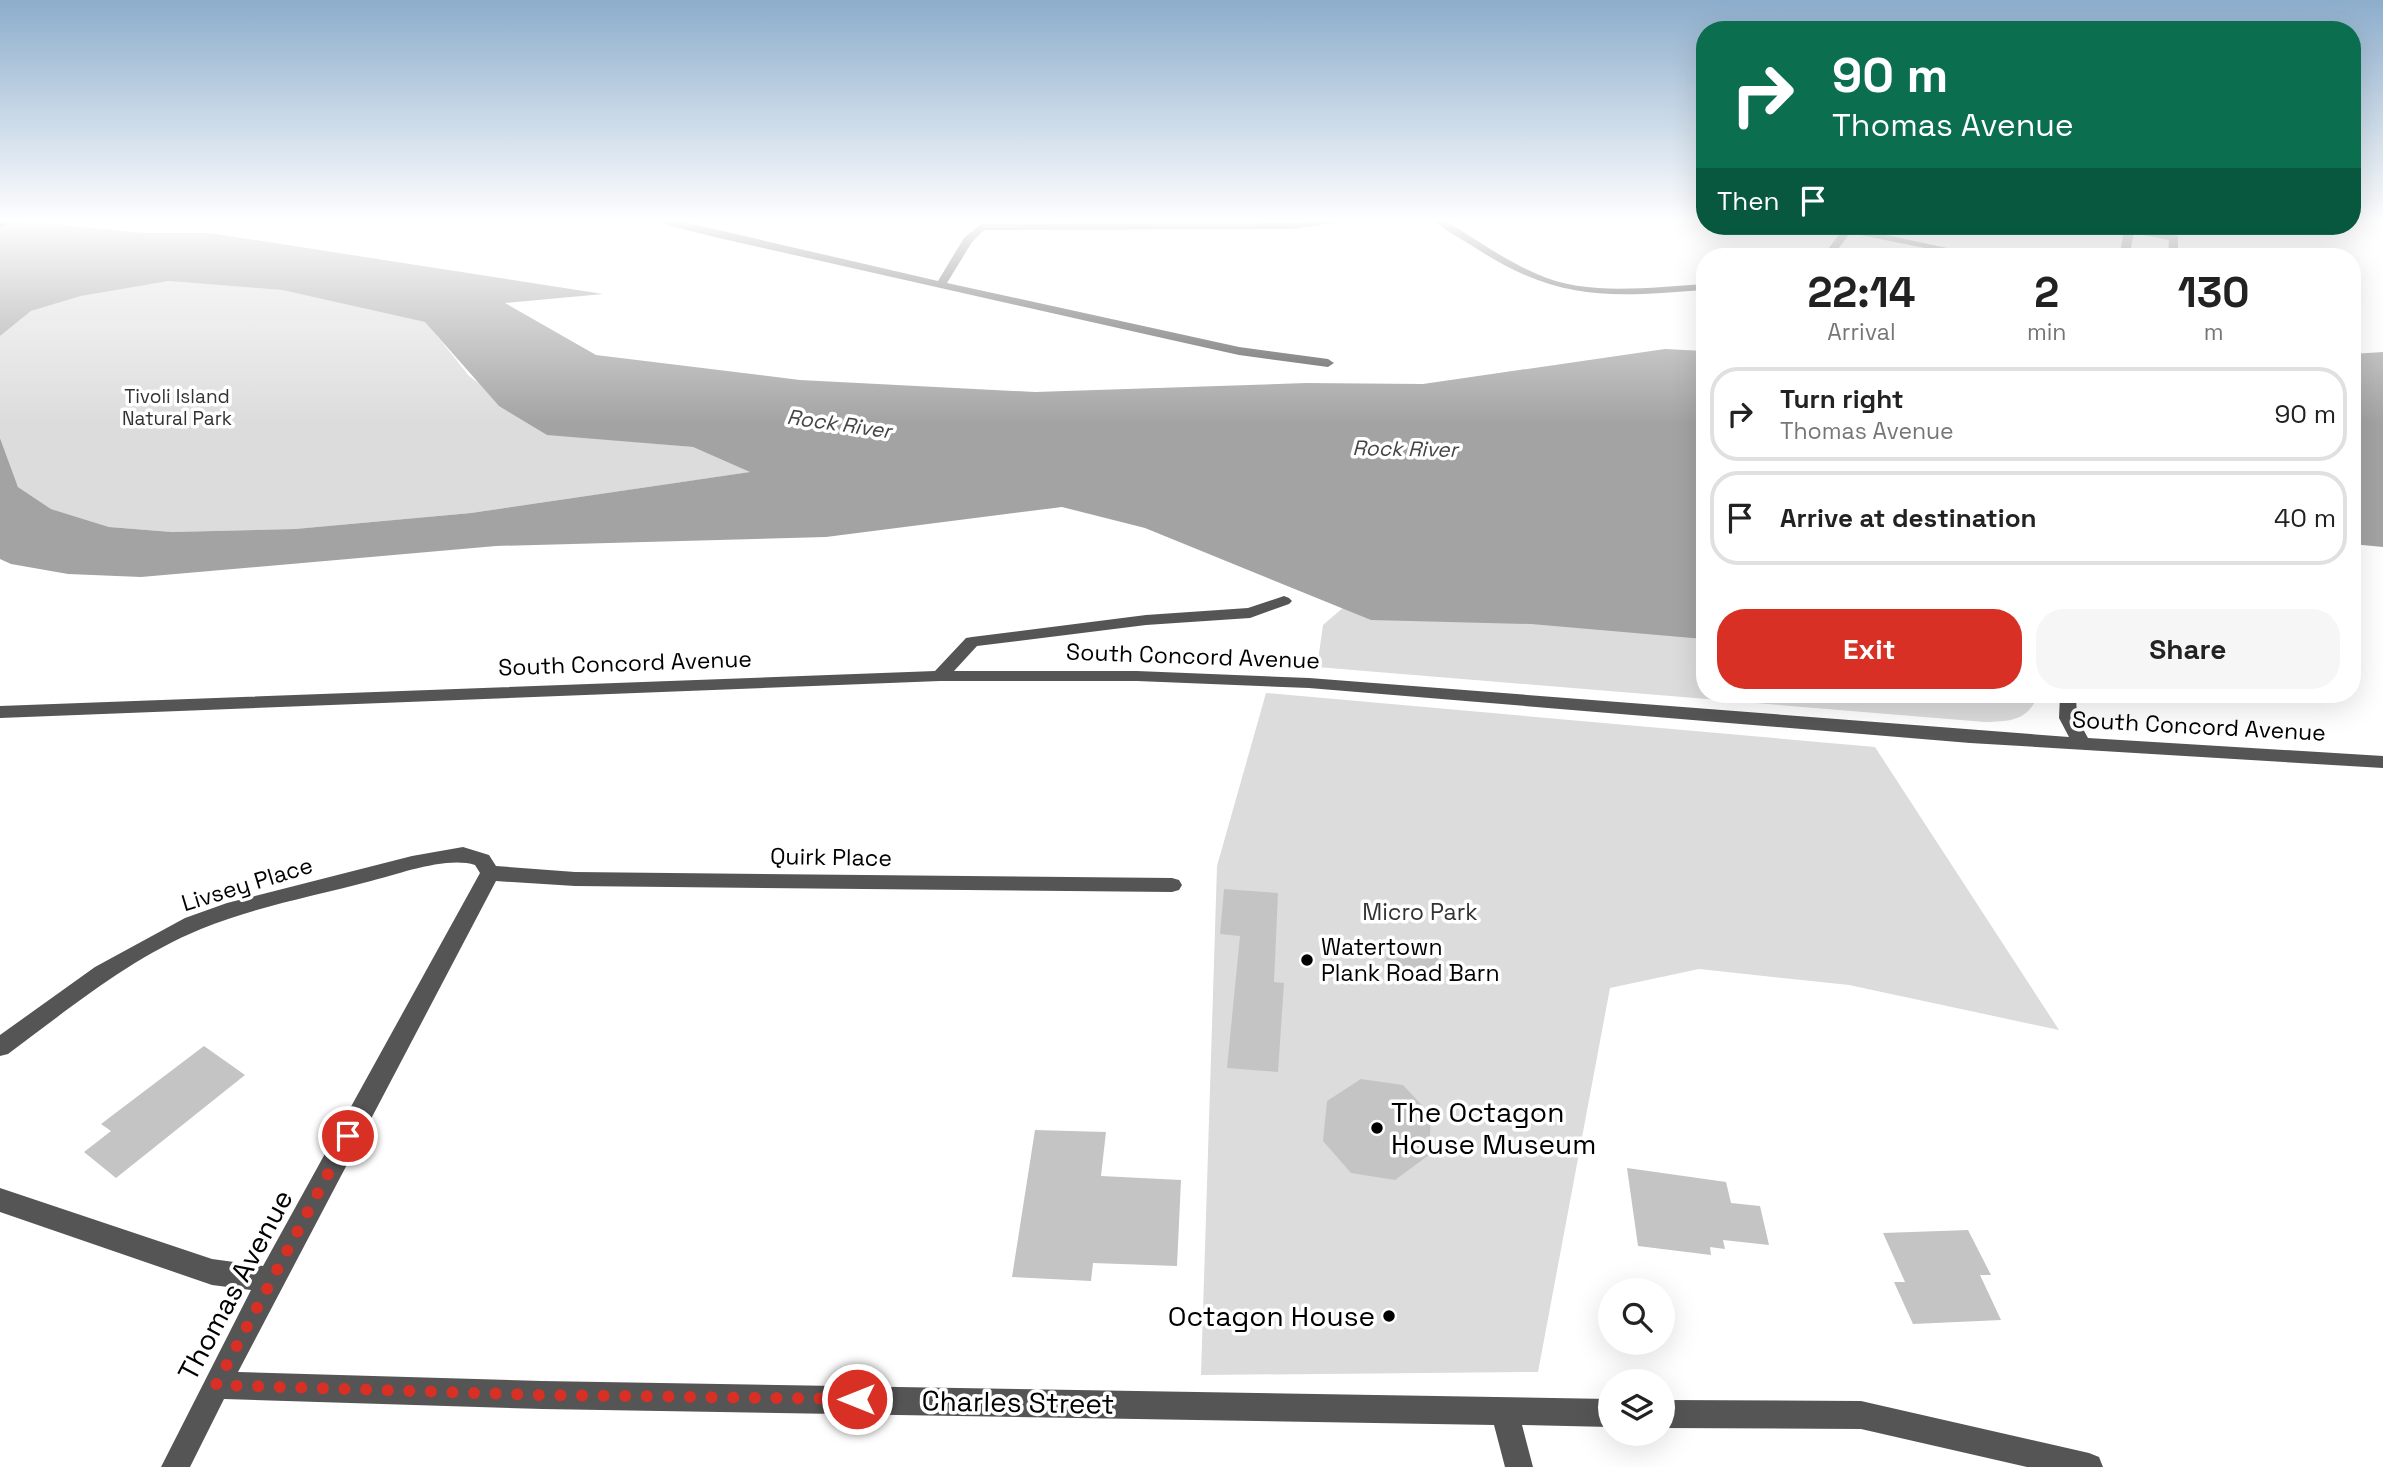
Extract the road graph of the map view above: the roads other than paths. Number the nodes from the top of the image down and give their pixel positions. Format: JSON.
{"nodes":[{"id":1,"x":961,"y":287,"type":"edge"},
{"id":2,"x":1593,"y":287,"type":"edge"},
{"id":3,"x":1681,"y":287,"type":"edge"},
{"id":4,"x":1328,"y":363,"type":"dead end"},
{"id":5,"x":1284,"y":601,"type":"dead end"},
{"id":6,"x":940,"y":676,"type":"junction"},
{"id":7,"x":2068,"y":703,"type":"edge"},
{"id":8,"x":0,"y":712,"type":"edge"},
{"id":9,"x":2082,"y":744,"type":"junction"},
{"id":10,"x":2383,"y":762,"type":"edge"},
{"id":11,"x":490,"y":873,"type":"junction"},
{"id":12,"x":1172,"y":885,"type":"dead end"},
{"id":13,"x":0,"y":1047,"type":"edge"},
{"id":14,"x":0,"y":1200,"type":"edge"},
{"id":15,"x":270,"y":1280,"type":"junction"},
{"id":16,"x":216,"y":1385,"type":"junction"},
{"id":17,"x":1505,"y":1413,"type":"junction"},
{"id":18,"x":1598,"y":1413,"type":"edge"},
{"id":19,"x":1675,"y":1414,"type":"edge"},
{"id":20,"x":175,"y":1467,"type":"edge"},
{"id":21,"x":1518,"y":1467,"type":"edge"},
{"id":22,"x":2088,"y":1467,"type":"edge"}],
"edges":[{"from":1,"to":4,"type":"street"},
{"from":2,"to":3,"type":"street"},
{"from":5,"to":6,"type":"street"},
{"from":6,"to":8,"type":"street","name":"South Concord Avenue"},
{"from":6,"to":9,"type":"street","name":"South Concord Avenue"},
{"from":7,"to":9,"type":"street"},
{"from":9,"to":10,"type":"street","name":"South Concord Avenue"},
{"from":11,"to":12,"type":"street","name":"Quirk Place"},
{"from":11,"to":13,"type":"street","name":"Livsey Place"},
{"from":11,"to":15,"type":"street","name":"Thomas Avenue"},
{"from":14,"to":15,"type":"street"},
{"from":15,"to":16,"type":"street","name":"Thomas Avenue"},
{"from":16,"to":17,"type":"street","name":"Charles Street"},
{"from":16,"to":20,"type":"street","name":"Thomas Avenue"},
{"from":17,"to":18,"type":"street","name":"Charles Street"},
{"from":17,"to":21,"type":"street"},
{"from":19,"to":22,"type":"street"}]}
